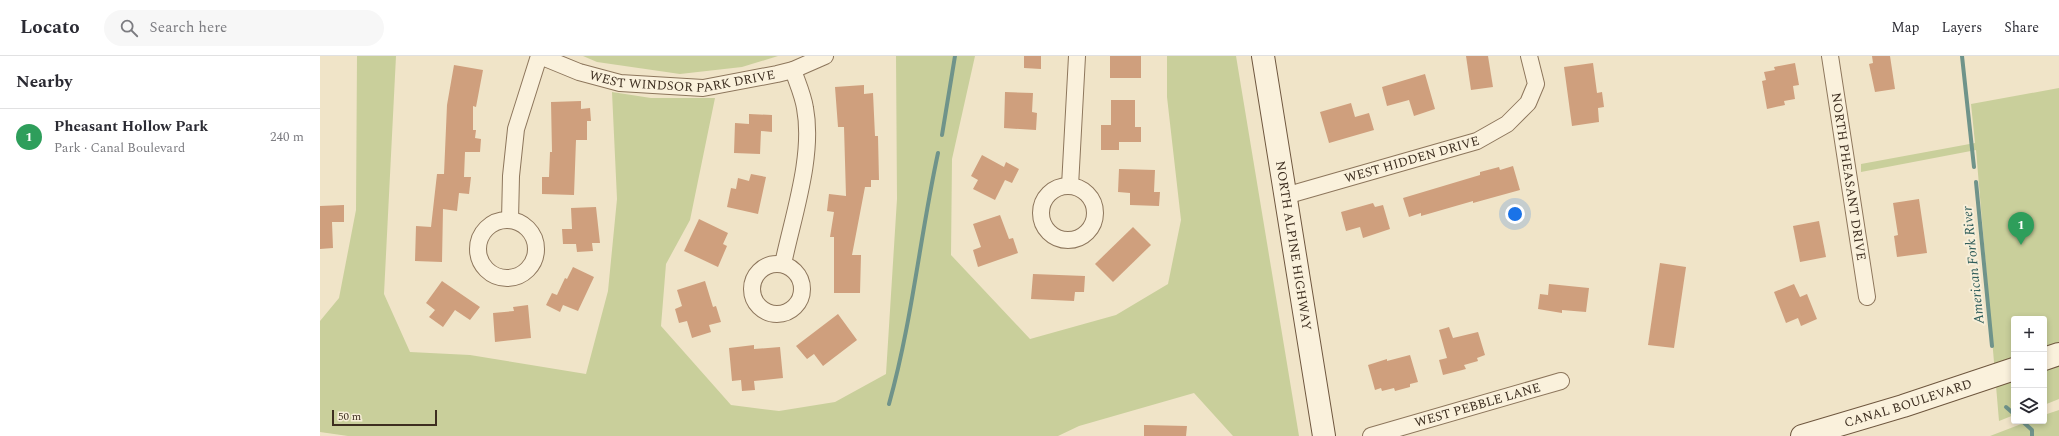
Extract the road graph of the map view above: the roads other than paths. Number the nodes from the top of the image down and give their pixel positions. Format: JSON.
{"nodes":[{"id":1,"x":539,"y":56,"type":"edge"},
{"id":2,"x":824,"y":56,"type":"edge"},
{"id":3,"x":1077,"y":56,"type":"edge"},
{"id":4,"x":1263,"y":56,"type":"edge"},
{"id":5,"x":1529,"y":56,"type":"edge"},
{"id":6,"x":1830,"y":56,"type":"edge"},
{"id":7,"x":793,"y":70,"type":"junction"},
{"id":8,"x":1070,"y":186,"type":"dead end"},
{"id":9,"x":1285,"y":196,"type":"junction"},
{"id":10,"x":510,"y":220,"type":"dead end"},
{"id":11,"x":783,"y":264,"type":"dead end"},
{"id":12,"x":1867,"y":297,"type":"dead end"},
{"id":13,"x":2059,"y":354,"type":"edge"},
{"id":14,"x":2047,"y":358,"type":"edge"},
{"id":15,"x":2059,"y":362,"type":"edge"},
{"id":16,"x":2047,"y":366,"type":"edge"},
{"id":17,"x":2011,"y":370,"type":"edge"},
{"id":18,"x":2011,"y":378,"type":"edge"},
{"id":19,"x":1562,"y":381,"type":"dead end"},
{"id":20,"x":1324,"y":436,"type":"edge"},
{"id":21,"x":1371,"y":436,"type":"edge"},
{"id":22,"x":1802,"y":436,"type":"edge"},
{"id":23,"x":1847,"y":436,"type":"edge"}],
"edges":[{"from":1,"to":7,"type":"street","name":"WEST WINDSOR PARK DRIVE"},
{"from":1,"to":10,"type":"street"},
{"from":2,"to":7,"type":"street","name":"WEST WINDSOR PARK DRIVE"},
{"from":3,"to":8,"type":"street"},
{"from":4,"to":9,"type":"main road","name":"NORTH ALPINE HIGHWAY"},
{"from":5,"to":9,"type":"street","name":"WEST HIDDEN DRIVE"},
{"from":6,"to":12,"type":"street","name":"NORTH PHEASANT DRIVE"},
{"from":7,"to":11,"type":"street"},
{"from":9,"to":20,"type":"main road","name":"NORTH ALPINE HIGHWAY"},
{"from":13,"to":14,"type":"main road"},
{"from":15,"to":16,"type":"main road"},
{"from":17,"to":22,"type":"main road","name":"CANAL BOULEVARD"},
{"from":18,"to":23,"type":"main road","name":"CANAL BOULEVARD"},
{"from":19,"to":21,"type":"street","name":"WEST PEBBLE LANE"}]}
